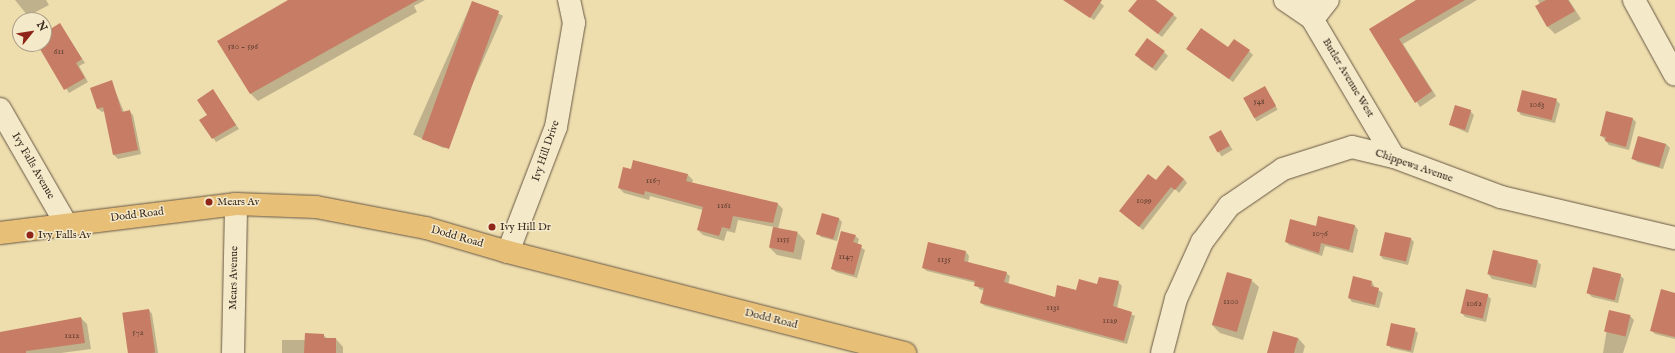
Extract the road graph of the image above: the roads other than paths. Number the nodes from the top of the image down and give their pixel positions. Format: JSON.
{"nodes":[{"id":1,"x":569,"y":0,"type":"edge"},
{"id":2,"x":1285,"y":0,"type":"edge"},
{"id":3,"x":1301,"y":0,"type":"edge"},
{"id":4,"x":1328,"y":0,"type":"edge"},
{"id":5,"x":1634,"y":0,"type":"edge"},
{"id":6,"x":1313,"y":19,"type":"junction"},
{"id":7,"x":1675,"y":75,"type":"edge"},
{"id":8,"x":0,"y":109,"type":"edge"},
{"id":9,"x":1394,"y":157,"type":"junction"},
{"id":10,"x":236,"y":204,"type":"junction"},
{"id":11,"x":66,"y":224,"type":"junction"},
{"id":12,"x":0,"y":233,"type":"edge"},
{"id":13,"x":1675,"y":238,"type":"edge"},
{"id":14,"x":508,"y":252,"type":"junction"},
{"id":15,"x":232,"y":353,"type":"edge"},
{"id":16,"x":905,"y":353,"type":"edge"},
{"id":17,"x":1162,"y":353,"type":"edge"}],
"edges":[{"from":1,"to":14,"type":"street","name":"Ivy Hill Drive"},
{"from":2,"to":6,"type":"street"},
{"from":3,"to":6,"type":"street","name":"Butler Avenue West"},
{"from":4,"to":6,"type":"street"},
{"from":5,"to":7,"type":"street"},
{"from":6,"to":9,"type":"street","name":"Butler Avenue West"},
{"from":8,"to":11,"type":"street","name":"Ivy Falls Avenue"},
{"from":9,"to":13,"type":"street","name":"Chippewa Avenue"},
{"from":9,"to":17,"type":"street","name":"Chippewa Avenue"},
{"from":10,"to":11,"type":"main road","name":"Dodd Road"},
{"from":10,"to":14,"type":"main road","name":"Dodd Road"},
{"from":10,"to":15,"type":"street","name":"Mears Avenue"},
{"from":11,"to":12,"type":"main road","name":"Dodd Road"},
{"from":14,"to":16,"type":"main road","name":"Dodd Road"}]}
